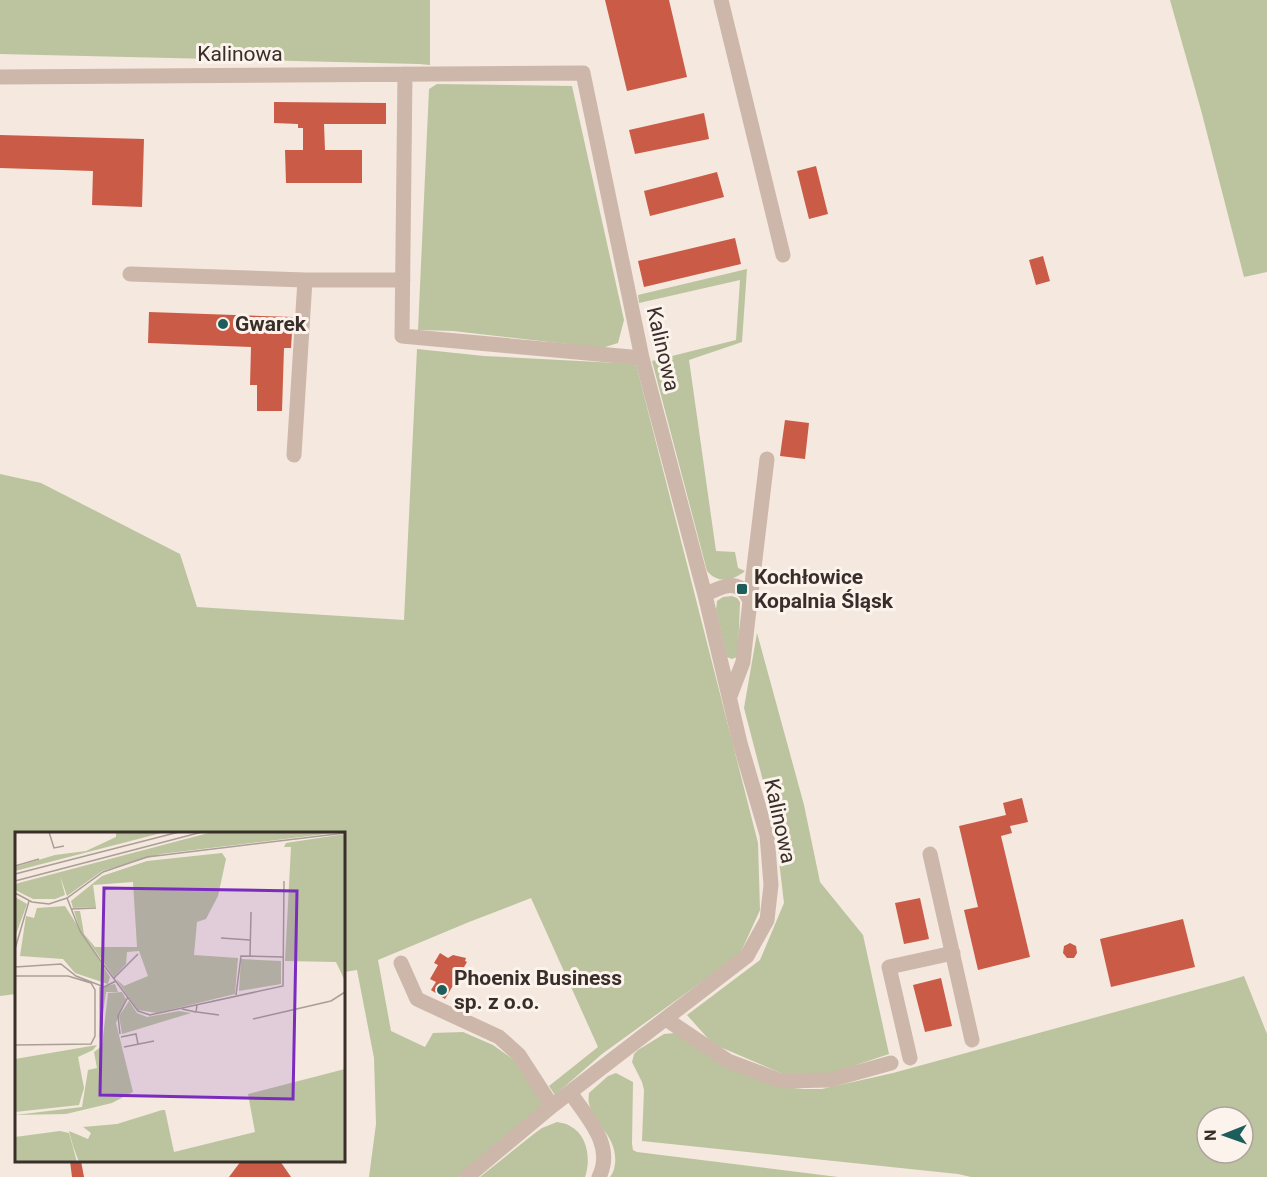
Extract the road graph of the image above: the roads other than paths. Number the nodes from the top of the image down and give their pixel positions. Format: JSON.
{"nodes":[{"id":1,"x":721,"y":0,"type":"edge"},
{"id":2,"x":405,"y":74,"type":"junction"},
{"id":3,"x":0,"y":77,"type":"edge"},
{"id":4,"x":783,"y":255,"type":"dead end"},
{"id":5,"x":130,"y":274,"type":"dead end"},
{"id":6,"x":305,"y":280,"type":"junction"},
{"id":7,"x":403,"y":280,"type":"junction"},
{"id":8,"x":642,"y":358,"type":"junction"},
{"id":9,"x":294,"y":455,"type":"dead end"},
{"id":10,"x":766,"y":459,"type":"dead end"},
{"id":11,"x":705,"y":595,"type":"junction"},
{"id":12,"x":750,"y":601,"type":"junction"},
{"id":13,"x":730,"y":696,"type":"junction"},
{"id":14,"x":930,"y":854,"type":"dead end"},
{"id":15,"x":952,"y":953,"type":"junction"},
{"id":16,"x":401,"y":963,"type":"dead end"},
{"id":17,"x":666,"y":1019,"type":"junction"},
{"id":18,"x":972,"y":1040,"type":"dead end"},
{"id":19,"x":910,"y":1058,"type":"dead end"},
{"id":20,"x":891,"y":1063,"type":"dead end"},
{"id":21,"x":570,"y":1092,"type":"junction"},
{"id":22,"x":552,"y":1106,"type":"junction"},
{"id":23,"x":467,"y":1177,"type":"edge"},
{"id":24,"x":599,"y":1177,"type":"edge"}],
"edges":[{"from":1,"to":4,"type":"street"},
{"from":2,"to":3,"type":"street","name":"Kalinowa"},
{"from":2,"to":7,"type":"street"},
{"from":2,"to":8,"type":"street","name":"Kalinowa"},
{"from":5,"to":6,"type":"street"},
{"from":6,"to":7,"type":"street"},
{"from":6,"to":9,"type":"street"},
{"from":7,"to":8,"type":"street"},
{"from":8,"to":11,"type":"street","name":"Kalinowa"},
{"from":10,"to":12,"type":"street"},
{"from":11,"to":12,"type":"street"},
{"from":11,"to":13,"type":"street","name":"Kalinowa"},
{"from":12,"to":13,"type":"street"},
{"from":13,"to":17,"type":"street","name":"Kalinowa"},
{"from":14,"to":15,"type":"street"},
{"from":15,"to":18,"type":"street"},
{"from":15,"to":19,"type":"street"},
{"from":16,"to":22,"type":"street"},
{"from":17,"to":20,"type":"street"},
{"from":17,"to":21,"type":"street","name":"Kalinowa"},
{"from":21,"to":22,"type":"street","name":"Kalinowa"},
{"from":21,"to":24,"type":"street"},
{"from":22,"to":23,"type":"street","name":"Kalinowa"}]}
